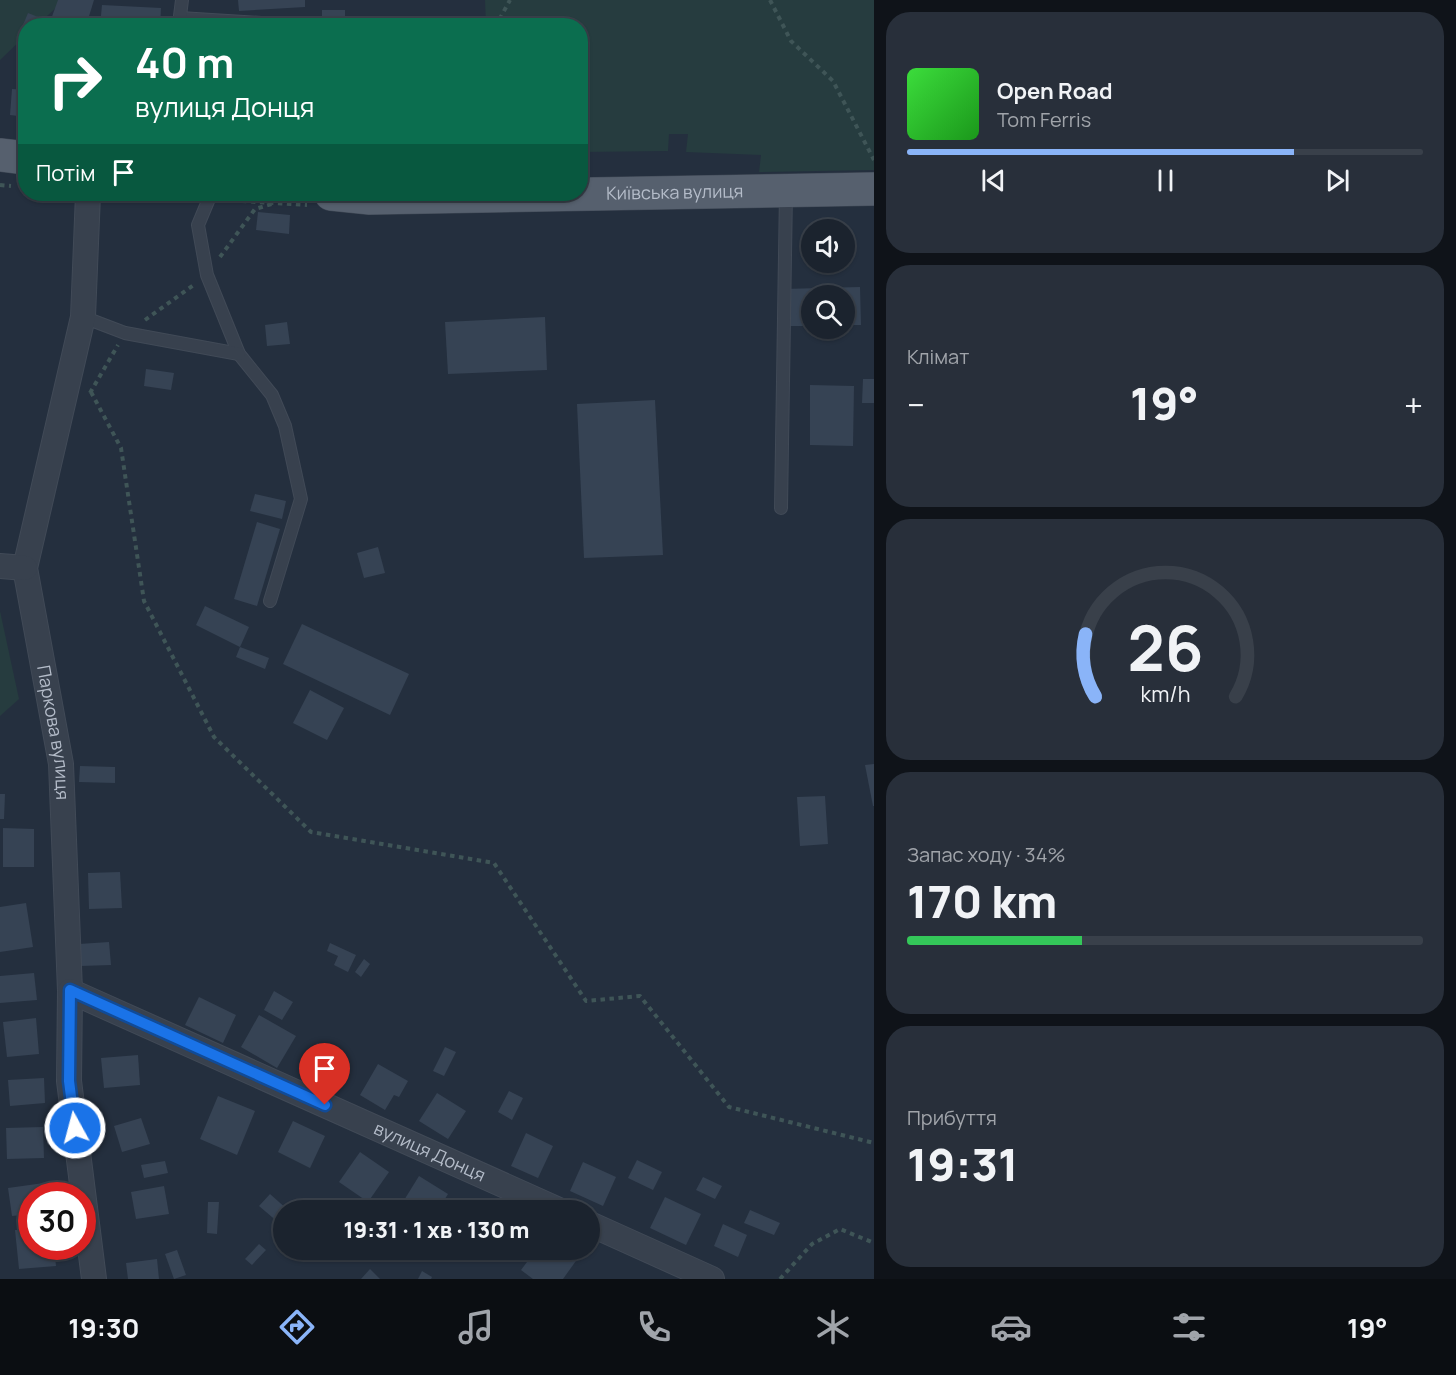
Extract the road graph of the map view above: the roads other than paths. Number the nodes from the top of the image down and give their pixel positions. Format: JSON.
{"nodes":[{"id":1,"x":182,"y":0,"type":"edge"},
{"id":2,"x":180,"y":18,"type":"edge"},
{"id":3,"x":0,"y":155,"type":"edge"},
{"id":4,"x":18,"y":157,"type":"edge"},
{"id":5,"x":874,"y":189,"type":"edge"},
{"id":6,"x":786,"y":190,"type":"junction"},
{"id":7,"x":588,"y":194,"type":"edge"},
{"id":8,"x":88,"y":201,"type":"edge"},
{"id":9,"x":208,"y":201,"type":"edge"},
{"id":10,"x":83,"y":318,"type":"junction"},
{"id":11,"x":239,"y":354,"type":"junction"},
{"id":12,"x":781,"y":508,"type":"dead end"},
{"id":13,"x":0,"y":566,"type":"edge"},
{"id":14,"x":25,"y":568,"type":"junction"},
{"id":15,"x":270,"y":601,"type":"dead end"},
{"id":16,"x":70,"y":990,"type":"junction"},
{"id":17,"x":537,"y":1200,"type":"edge"},
{"id":18,"x":600,"y":1229,"type":"edge"},
{"id":19,"x":94,"y":1279,"type":"edge"},
{"id":20,"x":712,"y":1279,"type":"edge"}],
"edges":[{"from":1,"to":2,"type":"lane"},
{"from":3,"to":4,"type":"main road"},
{"from":5,"to":6,"type":"main road","name":"Київська вулиця"},
{"from":6,"to":7,"type":"main road","name":"Київська вулиця"},
{"from":6,"to":12,"type":"lane"},
{"from":8,"to":10,"type":"street","name":"Паркова вулиця"},
{"from":9,"to":11,"type":"lane"},
{"from":10,"to":11,"type":"lane"},
{"from":10,"to":14,"type":"street","name":"Паркова вулиця"},
{"from":11,"to":15,"type":"lane"},
{"from":13,"to":14,"type":"street"},
{"from":14,"to":16,"type":"street","name":"Паркова вулиця"},
{"from":16,"to":17,"type":"street","name":"вулиця Донця"},
{"from":16,"to":19,"type":"street","name":"Паркова вулиця"},
{"from":18,"to":20,"type":"street"}]}
